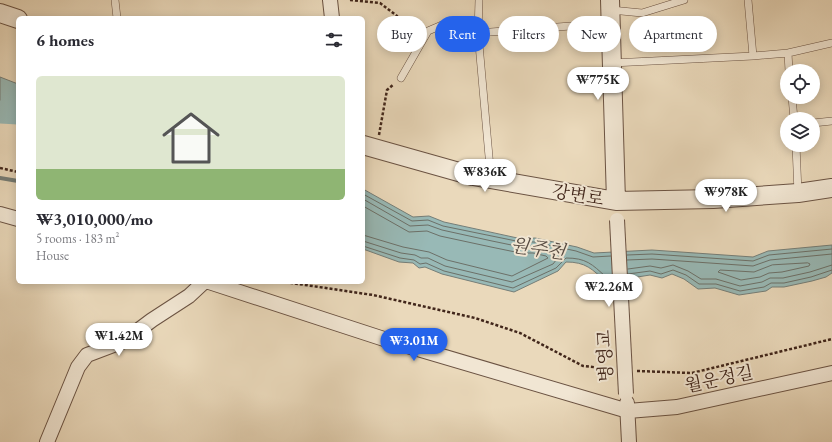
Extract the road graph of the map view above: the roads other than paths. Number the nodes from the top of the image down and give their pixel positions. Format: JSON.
{"nodes":[{"id":1,"x":115,"y":0,"type":"edge"},
{"id":2,"x":330,"y":0,"type":"edge"},
{"id":3,"x":480,"y":0,"type":"edge"},
{"id":4,"x":684,"y":0,"type":"edge"},
{"id":5,"x":748,"y":0,"type":"edge"},
{"id":6,"x":610,"y":11,"type":"edge"},
{"id":7,"x":0,"y":12,"type":"edge"},
{"id":8,"x":117,"y":16,"type":"edge"},
{"id":9,"x":332,"y":16,"type":"edge"},
{"id":10,"x":479,"y":16,"type":"edge"},
{"id":11,"x":16,"y":18,"type":"edge"},
{"id":12,"x":435,"y":28,"type":"edge"},
{"id":13,"x":490,"y":31,"type":"edge"},
{"id":14,"x":832,"y":43,"type":"edge"},
{"id":15,"x":480,"y":52,"type":"edge"},
{"id":16,"x":788,"y":53,"type":"junction"},
{"id":17,"x":753,"y":56,"type":"junction"},
{"id":18,"x":612,"y":63,"type":"junction"},
{"id":19,"x":789,"y":64,"type":"edge"},
{"id":20,"x":401,"y":78,"type":"dead end"},
{"id":21,"x":832,"y":121,"type":"edge"},
{"id":22,"x":820,"y":122,"type":"edge"},
{"id":23,"x":370,"y":147,"type":"edge"},
{"id":24,"x":796,"y":152,"type":"edge"},
{"id":25,"x":490,"y":179,"type":"junction"},
{"id":26,"x":832,"y":188,"type":"edge"},
{"id":27,"x":798,"y":193,"type":"junction"},
{"id":28,"x":616,"y":201,"type":"junction"},
{"id":29,"x":0,"y":214,"type":"edge"},
{"id":30,"x":16,"y":219,"type":"edge"},
{"id":31,"x":202,"y":284,"type":"edge"},
{"id":32,"x":215,"y":284,"type":"edge"},
{"id":33,"x":832,"y":373,"type":"edge"},
{"id":34,"x":628,"y":411,"type":"junction"},
{"id":35,"x":47,"y":442,"type":"edge"},
{"id":36,"x":630,"y":442,"type":"edge"}],
"edges":[{"from":1,"to":8,"type":"lane"},
{"from":2,"to":9,"type":"street"},
{"from":3,"to":10,"type":"lane"},
{"from":4,"to":6,"type":"lane"},
{"from":5,"to":17,"type":"lane"},
{"from":6,"to":13,"type":"lane"},
{"from":6,"to":18,"type":"street"},
{"from":7,"to":11,"type":"street"},
{"from":12,"to":20,"type":"lane"},
{"from":14,"to":16,"type":"lane"},
{"from":15,"to":25,"type":"lane"},
{"from":16,"to":17,"type":"lane"},
{"from":16,"to":19,"type":"lane"},
{"from":17,"to":18,"type":"lane"},
{"from":18,"to":28,"type":"street"},
{"from":21,"to":22,"type":"lane"},
{"from":23,"to":25,"type":"street","name":"강변로"},
{"from":24,"to":27,"type":"lane"},
{"from":25,"to":28,"type":"street","name":"강변로"},
{"from":26,"to":27,"type":"street","name":"강변로"},
{"from":27,"to":28,"type":"street","name":"강변로"},
{"from":28,"to":34,"type":"street","name":"병영교","bridge":true},
{"from":29,"to":30,"type":"street"},
{"from":31,"to":35,"type":"street"},
{"from":32,"to":34,"type":"street"},
{"from":33,"to":34,"type":"street","name":"월운정길"},
{"from":34,"to":36,"type":"street"}]}
